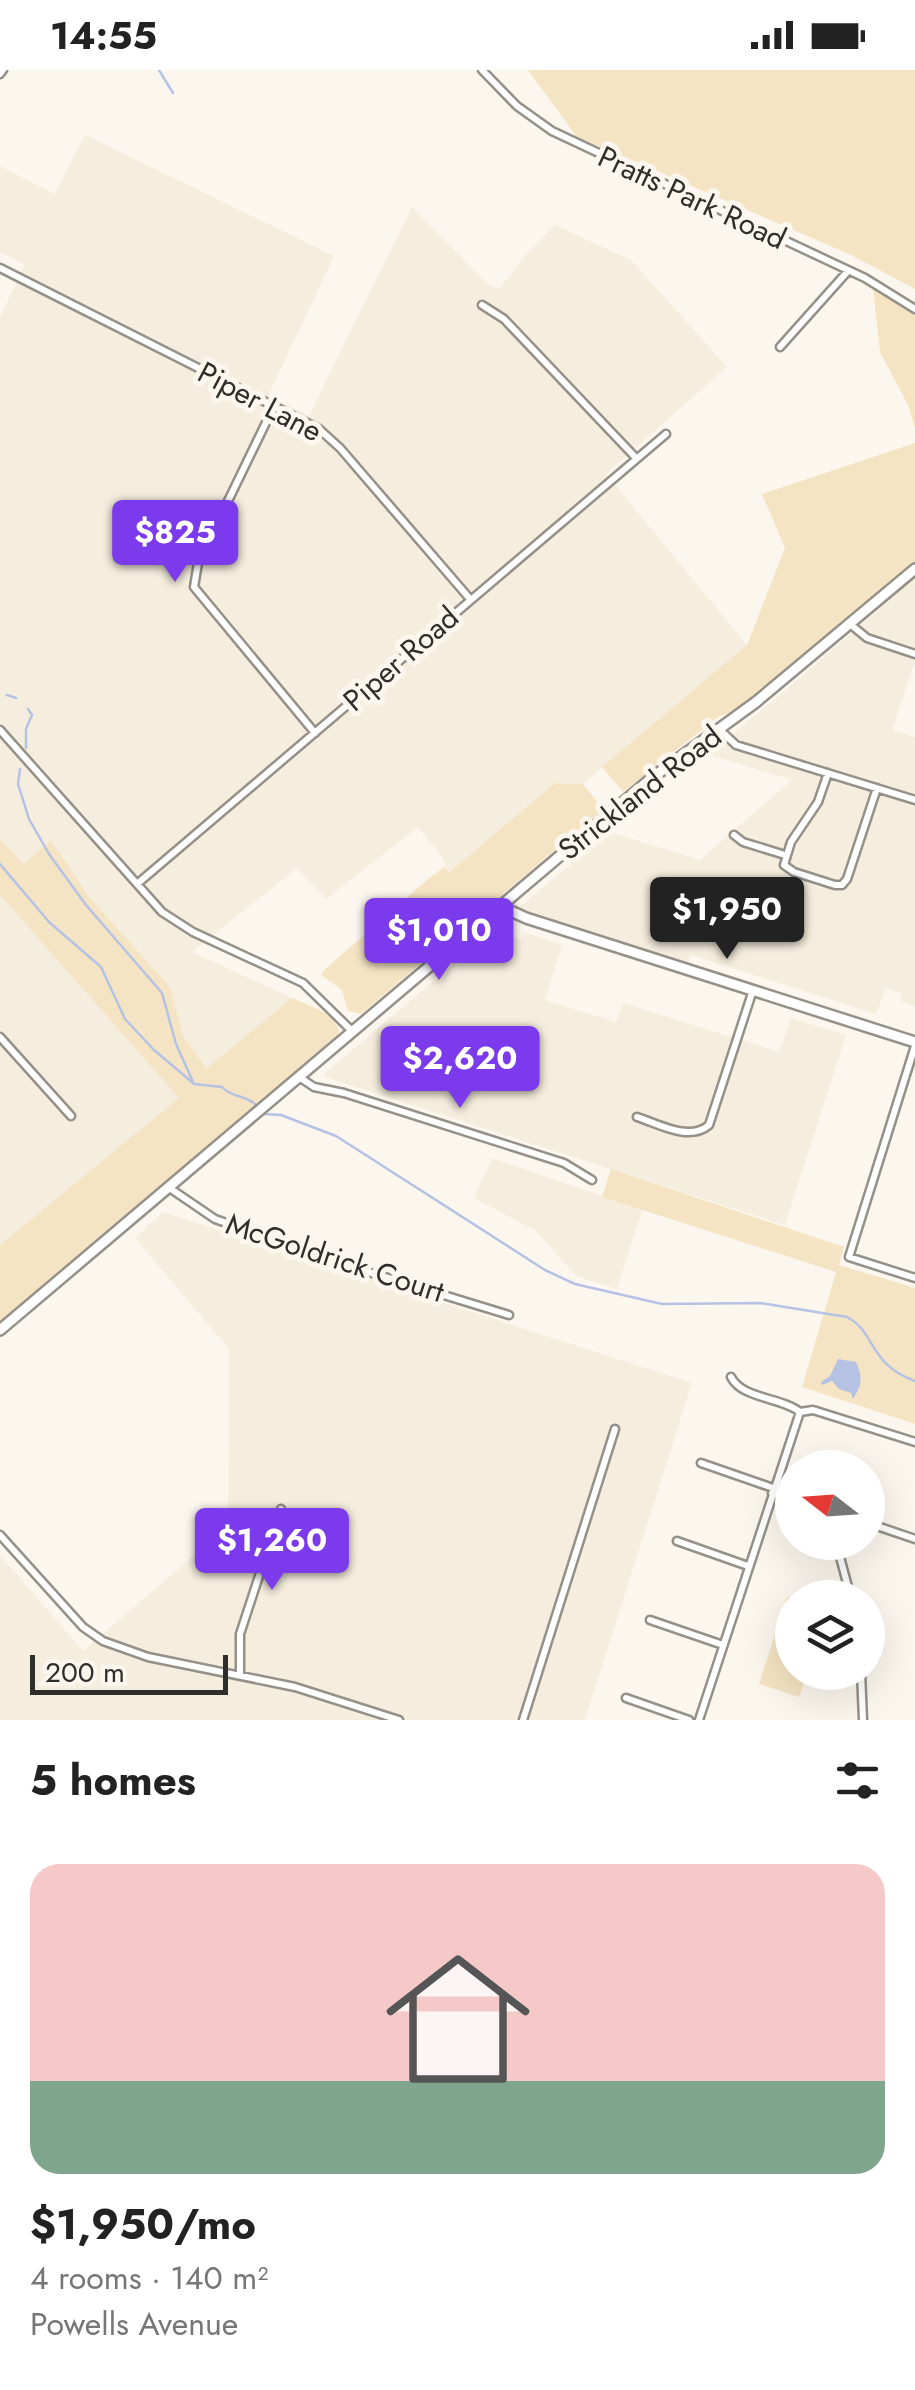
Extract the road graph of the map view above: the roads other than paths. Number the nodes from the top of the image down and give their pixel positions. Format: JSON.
{"nodes":[{"id":1,"x":482,"y":70,"type":"edge"},
{"id":2,"x":0,"y":268,"type":"edge"},
{"id":3,"x":848,"y":271,"type":"junction"},
{"id":4,"x":482,"y":305,"type":"dead end"},
{"id":5,"x":915,"y":309,"type":"edge"},
{"id":6,"x":780,"y":347,"type":"dead end"},
{"id":7,"x":274,"y":406,"type":"junction"},
{"id":8,"x":666,"y":434,"type":"dead end"},
{"id":9,"x":636,"y":458,"type":"junction"},
{"id":10,"x":915,"y":568,"type":"edge"},
{"id":11,"x":470,"y":599,"type":"junction"},
{"id":12,"x":850,"y":624,"type":"junction"},
{"id":13,"x":915,"y":654,"type":"edge"},
{"id":14,"x":719,"y":729,"type":"junction"},
{"id":15,"x":0,"y":730,"type":"edge"},
{"id":16,"x":315,"y":733,"type":"junction"},
{"id":17,"x":828,"y":773,"type":"junction"},
{"id":18,"x":877,"y":788,"type":"junction"},
{"id":19,"x":915,"y":800,"type":"edge"},
{"id":20,"x":734,"y":835,"type":"dead end"},
{"id":21,"x":786,"y":855,"type":"junction"},
{"id":22,"x":137,"y":884,"type":"junction"},
{"id":23,"x":500,"y":906,"type":"junction"},
{"id":24,"x":753,"y":990,"type":"junction"},
{"id":25,"x":352,"y":1032,"type":"junction"},
{"id":26,"x":0,"y":1036,"type":"edge"},
{"id":27,"x":915,"y":1044,"type":"edge"},
{"id":28,"x":299,"y":1077,"type":"junction"},
{"id":29,"x":71,"y":1116,"type":"dead end"},
{"id":30,"x":637,"y":1117,"type":"dead end"},
{"id":31,"x":592,"y":1180,"type":"dead end"},
{"id":32,"x":168,"y":1187,"type":"junction"},
{"id":33,"x":915,"y":1278,"type":"edge"},
{"id":34,"x":509,"y":1316,"type":"dead end"},
{"id":35,"x":0,"y":1330,"type":"edge"},
{"id":36,"x":731,"y":1377,"type":"dead end"},
{"id":37,"x":800,"y":1412,"type":"junction"},
{"id":38,"x":615,"y":1429,"type":"dead end"},
{"id":39,"x":915,"y":1442,"type":"edge"},
{"id":40,"x":701,"y":1463,"type":"dead end"},
{"id":41,"x":773,"y":1490,"type":"junction"},
{"id":42,"x":280,"y":1510,"type":"dead end"},
{"id":43,"x":885,"y":1529,"type":"edge"},
{"id":44,"x":0,"y":1536,"type":"edge"},
{"id":45,"x":915,"y":1539,"type":"edge"},
{"id":46,"x":677,"y":1541,"type":"dead end"},
{"id":47,"x":748,"y":1566,"type":"junction"},
{"id":48,"x":650,"y":1620,"type":"dead end"},
{"id":49,"x":724,"y":1645,"type":"junction"},
{"id":50,"x":240,"y":1674,"type":"junction"},
{"id":51,"x":862,"y":1690,"type":"edge"},
{"id":52,"x":626,"y":1698,"type":"dead end"},
{"id":53,"x":701,"y":1719,"type":"edge"},
{"id":54,"x":399,"y":1720,"type":"edge"},
{"id":55,"x":523,"y":1720,"type":"edge"},
{"id":56,"x":689,"y":1720,"type":"edge"},
{"id":57,"x":863,"y":1720,"type":"edge"}],
"edges":[{"from":1,"to":3,"type":"street","name":"Pratts Park Road"},
{"from":2,"to":7,"type":"street","name":"Piper Lane"},
{"from":3,"to":5,"type":"street","name":"Pratts Park Road"},
{"from":3,"to":6,"type":"street"},
{"from":4,"to":9,"type":"street"},
{"from":7,"to":11,"type":"street","name":"Piper Lane"},
{"from":7,"to":16,"type":"street"},
{"from":8,"to":9,"type":"street","name":"Piper Road"},
{"from":9,"to":11,"type":"street","name":"Piper Road"},
{"from":10,"to":12,"type":"main road","name":"Strickland Road"},
{"from":11,"to":16,"type":"street","name":"Piper Road"},
{"from":12,"to":13,"type":"street"},
{"from":12,"to":14,"type":"main road","name":"Strickland Road"},
{"from":14,"to":17,"type":"street"},
{"from":14,"to":23,"type":"main road","name":"Strickland Road"},
{"from":15,"to":22,"type":"street"},
{"from":16,"to":22,"type":"street","name":"Piper Road"},
{"from":17,"to":18,"type":"street"},
{"from":17,"to":21,"type":"street"},
{"from":18,"to":19,"type":"street"},
{"from":18,"to":21,"type":"street"},
{"from":20,"to":21,"type":"street"},
{"from":22,"to":25,"type":"street"},
{"from":23,"to":24,"type":"main road"},
{"from":23,"to":25,"type":"main road","name":"Strickland Road"},
{"from":24,"to":27,"type":"main road"},
{"from":24,"to":30,"type":"street"},
{"from":25,"to":28,"type":"main road","name":"Strickland Road"},
{"from":26,"to":29,"type":"street"},
{"from":27,"to":33,"type":"street"},
{"from":28,"to":31,"type":"street"},
{"from":28,"to":32,"type":"main road","name":"Strickland Road"},
{"from":32,"to":34,"type":"street","name":"McGoldrick Court"},
{"from":32,"to":35,"type":"main road","name":"Strickland Road"},
{"from":36,"to":37,"type":"street"},
{"from":37,"to":39,"type":"street"},
{"from":37,"to":41,"type":"street"},
{"from":38,"to":55,"type":"street"},
{"from":40,"to":41,"type":"street"},
{"from":41,"to":47,"type":"street"},
{"from":42,"to":50,"type":"street"},
{"from":43,"to":45,"type":"street"},
{"from":44,"to":50,"type":"street"},
{"from":46,"to":47,"type":"street"},
{"from":47,"to":49,"type":"street"},
{"from":48,"to":49,"type":"street"},
{"from":49,"to":53,"type":"street"},
{"from":50,"to":54,"type":"street"},
{"from":51,"to":57,"type":"street"},
{"from":52,"to":56,"type":"street"}]}
